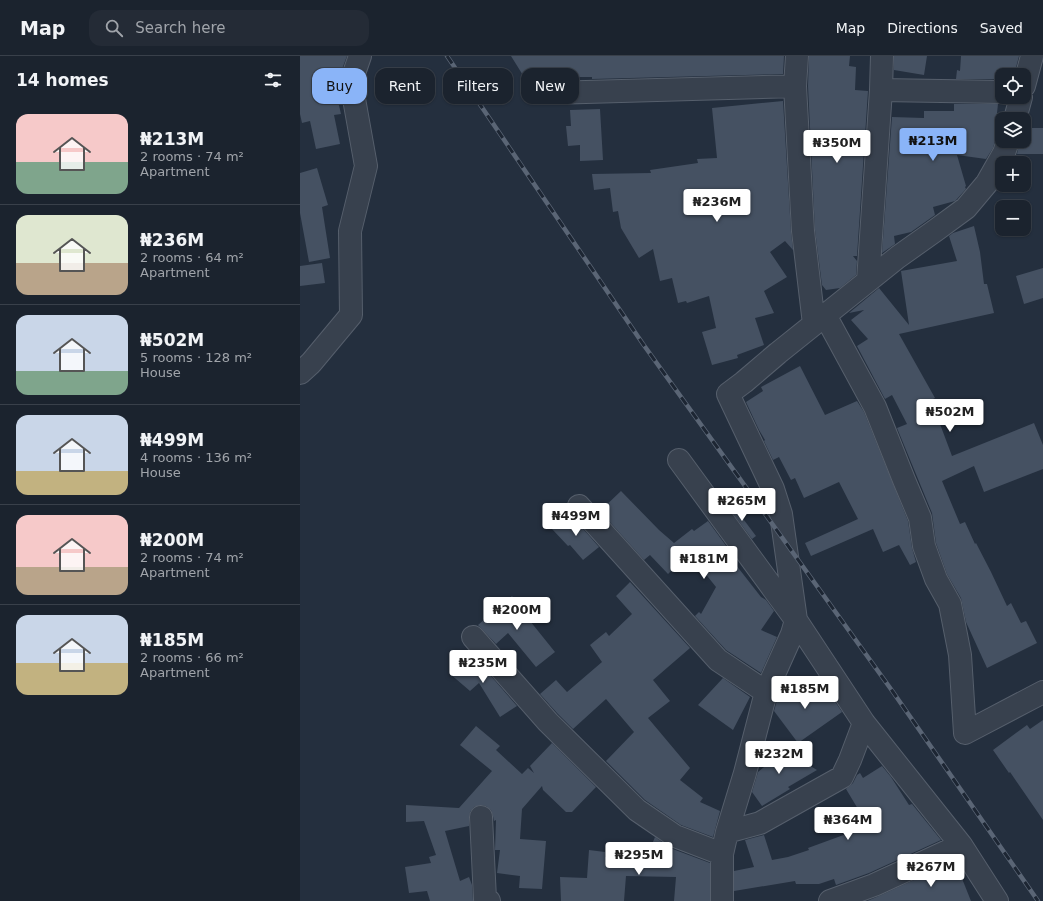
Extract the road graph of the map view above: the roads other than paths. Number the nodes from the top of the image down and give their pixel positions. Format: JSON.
{"nodes":[{"id":1,"x":360,"y":56,"type":"edge"},
{"id":2,"x":796,"y":56,"type":"edge"},
{"id":3,"x":882,"y":56,"type":"edge"},
{"id":4,"x":1032,"y":56,"type":"edge"},
{"id":5,"x":1029,"y":68,"type":"edge"},
{"id":6,"x":795,"y":86,"type":"junction"},
{"id":7,"x":881,"y":90,"type":"junction"},
{"id":8,"x":579,"y":92,"type":"edge"},
{"id":9,"x":995,"y":92,"type":"edge"},
{"id":10,"x":1006,"y":148,"type":"edge"},
{"id":11,"x":868,"y":281,"type":"junction"},
{"id":12,"x":819,"y":320,"type":"junction"},
{"id":13,"x":300,"y":373,"type":"edge"},
{"id":14,"x":679,"y":460,"type":"dead end"},
{"id":15,"x":579,"y":506,"type":"dead end"},
{"id":16,"x":796,"y":620,"type":"junction"},
{"id":17,"x":473,"y":637,"type":"dead end"},
{"id":18,"x":766,"y":692,"type":"junction"},
{"id":19,"x":1043,"y":692,"type":"edge"},
{"id":20,"x":864,"y":723,"type":"junction"},
{"id":21,"x":481,"y":817,"type":"dead end"},
{"id":22,"x":727,"y":832,"type":"junction"},
{"id":23,"x":961,"y":845,"type":"junction"},
{"id":24,"x":722,"y":854,"type":"junction"},
{"id":25,"x":489,"y":901,"type":"edge"},
{"id":26,"x":722,"y":901,"type":"edge"},
{"id":27,"x":830,"y":901,"type":"edge"},
{"id":28,"x":998,"y":901,"type":"edge"}],
"edges":[{"from":1,"to":13,"type":"street"},
{"from":2,"to":6,"type":"street"},
{"from":3,"to":7,"type":"street"},
{"from":4,"to":5,"type":"street"},
{"from":6,"to":8,"type":"street"},
{"from":6,"to":12,"type":"street"},
{"from":7,"to":9,"type":"street"},
{"from":7,"to":11,"type":"street"},
{"from":10,"to":11,"type":"street"},
{"from":11,"to":12,"type":"street"},
{"from":12,"to":16,"type":"street"},
{"from":12,"to":19,"type":"street"},
{"from":14,"to":16,"type":"street"},
{"from":15,"to":18,"type":"street"},
{"from":16,"to":18,"type":"street"},
{"from":16,"to":20,"type":"street"},
{"from":17,"to":24,"type":"street"},
{"from":18,"to":22,"type":"street"},
{"from":20,"to":22,"type":"street"},
{"from":20,"to":23,"type":"street"},
{"from":21,"to":25,"type":"street"},
{"from":22,"to":24,"type":"street"},
{"from":23,"to":27,"type":"street"},
{"from":23,"to":28,"type":"street"},
{"from":24,"to":26,"type":"street"}]}
